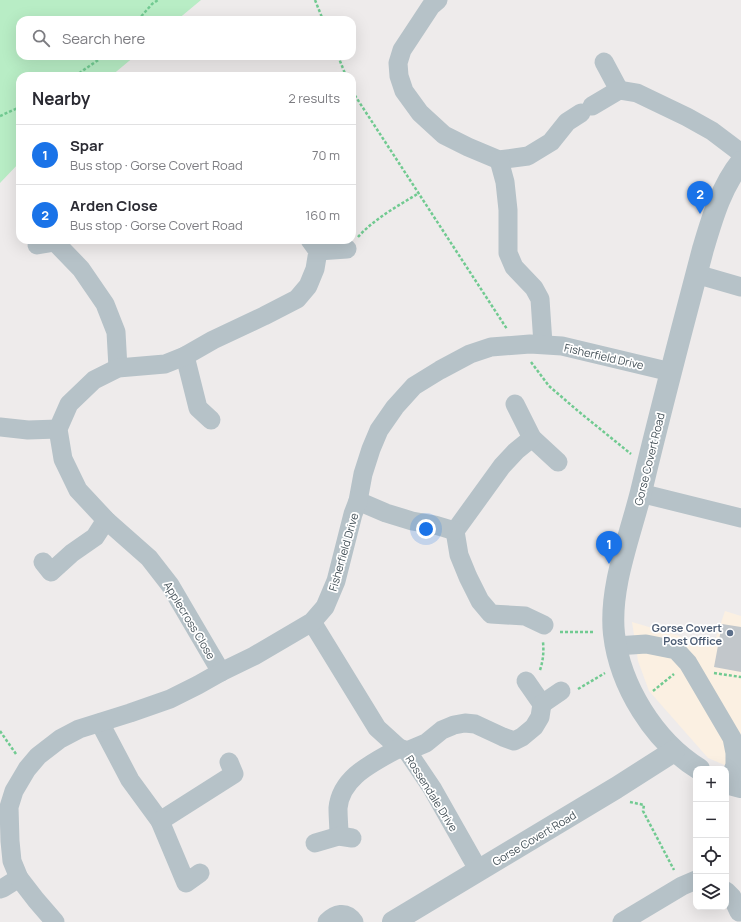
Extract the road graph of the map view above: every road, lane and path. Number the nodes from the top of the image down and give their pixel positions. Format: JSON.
{"nodes":[{"id":1,"x":158,"y":0,"type":"edge"},
{"id":2,"x":315,"y":0,"type":"edge"},
{"id":3,"x":432,"y":2,"type":"edge"},
{"id":4,"x":142,"y":16,"type":"edge"},
{"id":5,"x":321,"y":16,"type":"edge"},
{"id":6,"x":98,"y":60,"type":"edge"},
{"id":7,"x":340,"y":60,"type":"edge"},
{"id":8,"x":604,"y":62,"type":"dead end"},
{"id":9,"x":81,"y":72,"type":"edge"},
{"id":10,"x":344,"y":72,"type":"edge"},
{"id":11,"x":620,"y":90,"type":"junction"},
{"id":12,"x":356,"y":97,"type":"edge"},
{"id":13,"x":16,"y":109,"type":"edge"},
{"id":14,"x":0,"y":116,"type":"edge"},
{"id":15,"x":741,"y":153,"type":"edge"},
{"id":16,"x":499,"y":160,"type":"junction"},
{"id":17,"x":741,"y":162,"type":"edge"},
{"id":18,"x":419,"y":193,"type":"junction"},
{"id":19,"x":356,"y":239,"type":"edge"},
{"id":20,"x":51,"y":244,"type":"edge"},
{"id":21,"x":351,"y":244,"type":"edge"},
{"id":22,"x":314,"y":246,"type":"edge"},
{"id":23,"x":347,"y":249,"type":"joint"},
{"id":24,"x":696,"y":274,"type":"junction"},
{"id":25,"x":741,"y":287,"type":"edge"},
{"id":26,"x":517,"y":344,"type":"junction"},
{"id":27,"x":543,"y":344,"type":"junction"},
{"id":28,"x":184,"y":356,"type":"junction"},
{"id":29,"x":118,"y":368,"type":"junction"},
{"id":30,"x":671,"y":372,"type":"junction"},
{"id":31,"x":515,"y":404,"type":"dead end"},
{"id":32,"x":211,"y":420,"type":"dead end"},
{"id":33,"x":0,"y":427,"type":"edge"},
{"id":34,"x":58,"y":429,"type":"junction"},
{"id":35,"x":532,"y":438,"type":"junction"},
{"id":36,"x":558,"y":462,"type":"dead end"},
{"id":37,"x":646,"y":467,"type":"junction"},
{"id":38,"x":640,"y":493,"type":"junction"},
{"id":39,"x":358,"y":501,"type":"junction"},
{"id":40,"x":741,"y":518,"type":"edge"},
{"id":41,"x":106,"y":520,"type":"junction"},
{"id":42,"x":455,"y":531,"type":"junction"},
{"id":43,"x":43,"y":562,"type":"dead end"},
{"id":44,"x":312,"y":622,"type":"junction"},
{"id":45,"x":544,"y":625,"type":"junction"},
{"id":46,"x":617,"y":647,"type":"junction"},
{"id":47,"x":688,"y":663,"type":"junction"},
{"id":48,"x":220,"y":672,"type":"junction"},
{"id":49,"x":714,"y":673,"type":"dead end"},
{"id":50,"x":741,"y":677,"type":"edge"},
{"id":51,"x":526,"y":681,"type":"joint"},
{"id":52,"x":561,"y":691,"type":"joint"},
{"id":53,"x":648,"y":695,"type":"dead end"},
{"id":54,"x":542,"y":704,"type":"junction"},
{"id":55,"x":100,"y":723,"type":"junction"},
{"id":56,"x":0,"y":731,"type":"edge"},
{"id":57,"x":403,"y":750,"type":"junction"},
{"id":58,"x":674,"y":751,"type":"junction"},
{"id":59,"x":229,"y":762,"type":"dead end"},
{"id":60,"x":694,"y":766,"type":"edge"},
{"id":61,"x":27,"y":769,"type":"junction"},
{"id":62,"x":732,"y":784,"type":"edge"},
{"id":63,"x":624,"y":800,"type":"dead end"},
{"id":64,"x":160,"y":821,"type":"junction"},
{"id":65,"x":315,"y":843,"type":"dead end"},
{"id":66,"x":479,"y":871,"type":"junction"},
{"id":67,"x":200,"y":874,"type":"dead end"},
{"id":68,"x":19,"y":878,"type":"junction"},
{"id":69,"x":689,"y":883,"type":"edge"},
{"id":70,"x":0,"y":889,"type":"edge"},
{"id":71,"x":729,"y":894,"type":"edge"},
{"id":72,"x":739,"y":912,"type":"dead end"},
{"id":73,"x":55,"y":922,"type":"edge"},
{"id":74,"x":326,"y":922,"type":"edge"},
{"id":75,"x":354,"y":922,"type":"edge"},
{"id":76,"x":393,"y":922,"type":"edge"},
{"id":77,"x":622,"y":922,"type":"edge"}],
"edges":[{"from":1,"to":4,"type":"path"},
{"from":2,"to":5,"type":"path"},
{"from":3,"to":16,"type":"street"},
{"from":6,"to":9,"type":"path"},
{"from":7,"to":10,"type":"path"},
{"from":8,"to":11,"type":"street"},
{"from":11,"to":15,"type":"street"},
{"from":11,"to":16,"type":"street"},
{"from":12,"to":18,"type":"path"},
{"from":13,"to":14,"type":"path"},
{"from":16,"to":27,"type":"street"},
{"from":17,"to":24,"type":"street","name":"Gorse Covert Road"},
{"from":18,"to":19,"type":"path"},
{"from":18,"to":26,"type":"path"},
{"from":20,"to":29,"type":"street"},
{"from":21,"to":23,"type":"path"},
{"from":22,"to":23,"type":"street"},
{"from":22,"to":28,"type":"street"},
{"from":24,"to":25,"type":"street"},
{"from":24,"to":30,"type":"street","name":"Gorse Covert Road"},
{"from":26,"to":27,"type":"street","name":"Fisherfield Drive"},
{"from":26,"to":37,"type":"path"},
{"from":26,"to":39,"type":"street","name":"Fisherfield Drive"},
{"from":27,"to":30,"type":"street","name":"Fisherfield Drive"},
{"from":28,"to":29,"type":"street"},
{"from":28,"to":32,"type":"street"},
{"from":29,"to":34,"type":"street"},
{"from":30,"to":37,"type":"street","name":"Gorse Covert Road"},
{"from":31,"to":35,"type":"street"},
{"from":33,"to":34,"type":"street"},
{"from":34,"to":41,"type":"street","name":"Applecross Close"},
{"from":35,"to":36,"type":"street"},
{"from":35,"to":42,"type":"street"},
{"from":37,"to":38,"type":"street","name":"Gorse Covert Road"},
{"from":38,"to":40,"type":"street"},
{"from":38,"to":46,"type":"street","name":"Gorse Covert Road"},
{"from":39,"to":42,"type":"street"},
{"from":39,"to":44,"type":"street","name":"Fisherfield Drive"},
{"from":41,"to":43,"type":"street"},
{"from":41,"to":48,"type":"street","name":"Applecross Close"},
{"from":42,"to":45,"type":"street"},
{"from":44,"to":48,"type":"street","name":"Fisherfield Drive"},
{"from":44,"to":57,"type":"street","name":"Rossendale Drive"},
{"from":45,"to":46,"type":"path"},
{"from":45,"to":51,"type":"path"},
{"from":46,"to":47,"type":"street"},
{"from":46,"to":52,"type":"path"},
{"from":46,"to":58,"type":"street","name":"Gorse Covert Road"},
{"from":47,"to":53,"type":"path"},
{"from":47,"to":62,"type":"street"},
{"from":48,"to":55,"type":"street","name":"Fisherfield Drive"},
{"from":49,"to":50,"type":"path"},
{"from":51,"to":54,"type":"street"},
{"from":52,"to":54,"type":"street"},
{"from":54,"to":57,"type":"street"},
{"from":55,"to":61,"type":"street","name":"Fisherfield Drive"},
{"from":55,"to":64,"type":"street"},
{"from":56,"to":61,"type":"path"},
{"from":57,"to":65,"type":"street"},
{"from":57,"to":66,"type":"street","name":"Rossendale Drive"},
{"from":58,"to":60,"type":"street","name":"Gorse Covert Road"},
{"from":58,"to":66,"type":"street","name":"Gorse Covert Road"},
{"from":59,"to":64,"type":"street"},
{"from":61,"to":68,"type":"street","name":"Fisherfield Drive"},
{"from":63,"to":69,"type":"path"},
{"from":64,"to":67,"type":"street"},
{"from":66,"to":76,"type":"street","name":"Gorse Covert Road"},
{"from":68,"to":70,"type":"street"},
{"from":68,"to":73,"type":"street","name":"Fisherfield Drive"},
{"from":69,"to":77,"type":"street"},
{"from":71,"to":72,"type":"street"},
{"from":74,"to":75,"type":"street"}]}
